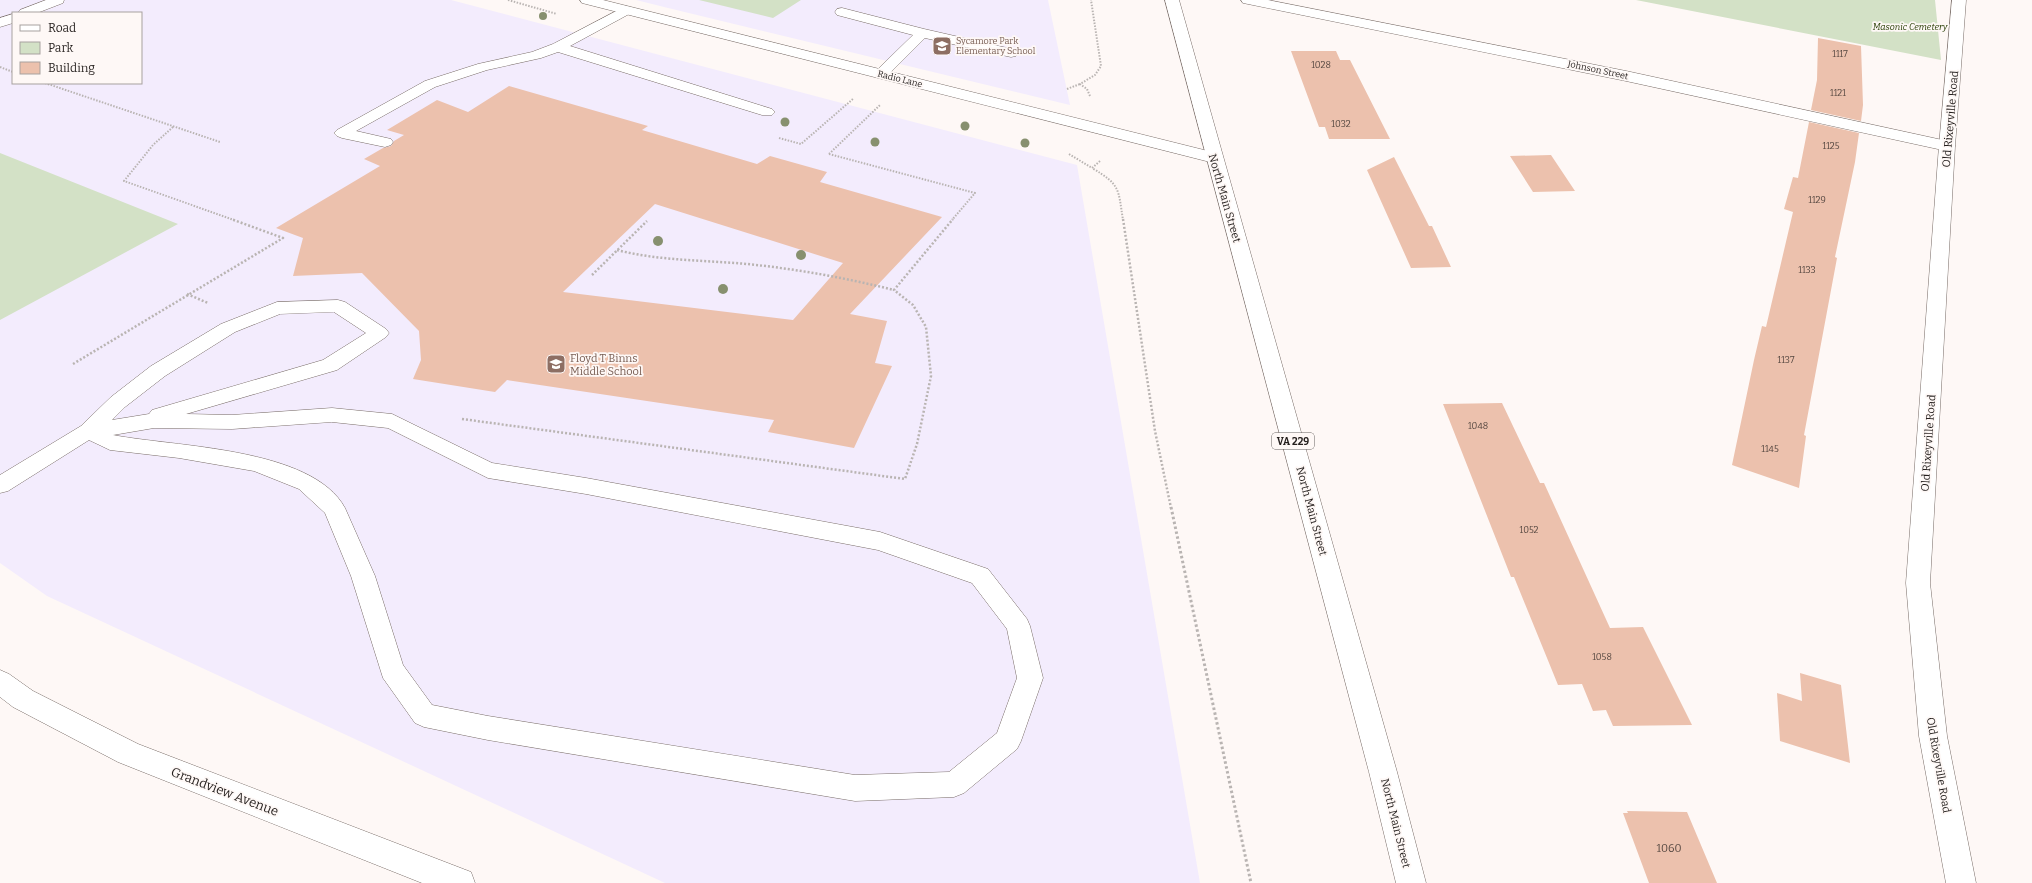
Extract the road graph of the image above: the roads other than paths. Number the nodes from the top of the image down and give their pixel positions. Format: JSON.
{"nodes":[{"id":1,"x":58,"y":0,"type":"edge"},
{"id":2,"x":587,"y":0,"type":"edge"},
{"id":3,"x":1172,"y":0,"type":"edge"},
{"id":4,"x":1248,"y":0,"type":"edge"},
{"id":5,"x":1959,"y":0,"type":"edge"},
{"id":6,"x":626,"y":10,"type":"junction"},
{"id":7,"x":28,"y":12,"type":"edge"},
{"id":8,"x":842,"y":12,"type":"dead end"},
{"id":9,"x":12,"y":18,"type":"edge"},
{"id":10,"x":0,"y":23,"type":"edge"},
{"id":11,"x":922,"y":33,"type":"junction"},
{"id":12,"x":558,"y":47,"type":"junction"},
{"id":13,"x":1011,"y":53,"type":"dead end"},
{"id":14,"x":881,"y":74,"type":"junction"},
{"id":15,"x":767,"y":112,"type":"dead end"},
{"id":16,"x":385,"y":142,"type":"dead end"},
{"id":17,"x":1947,"y":146,"type":"junction"},
{"id":18,"x":1214,"y":158,"type":"junction"},
{"id":19,"x":88,"y":431,"type":"junction"},
{"id":20,"x":0,"y":486,"type":"edge"},
{"id":21,"x":0,"y":682,"type":"edge"},
{"id":22,"x":460,"y":883,"type":"edge"},
{"id":23,"x":1411,"y":883,"type":"edge"},
{"id":24,"x":1961,"y":883,"type":"edge"}],
"edges":[{"from":1,"to":7,"type":"lane"},
{"from":2,"to":6,"type":"street","name":"Radio Lane"},
{"from":3,"to":18,"type":"street","name":"North Main Street","number":"VA 229"},
{"from":4,"to":17,"type":"street","name":"Johnson Street"},
{"from":5,"to":17,"type":"street","name":"Old Rixeyville Road"},
{"from":6,"to":12,"type":"lane"},
{"from":6,"to":14,"type":"street","name":"Radio Lane"},
{"from":8,"to":11,"type":"lane"},
{"from":9,"to":10,"type":"lane"},
{"from":11,"to":13,"type":"lane"},
{"from":11,"to":14,"type":"lane"},
{"from":12,"to":15,"type":"lane"},
{"from":12,"to":16,"type":"lane"},
{"from":14,"to":18,"type":"street","name":"Radio Lane"},
{"from":17,"to":24,"type":"street","name":"Old Rixeyville Road"},
{"from":18,"to":23,"type":"street","name":"North Main Street","number":"VA 229"},
{"from":19,"to":19,"type":"lane"},
{"from":19,"to":19,"type":"lane"},
{"from":19,"to":20,"type":"lane"},
{"from":21,"to":22,"type":"street","name":"Grandview Avenue"}]}
